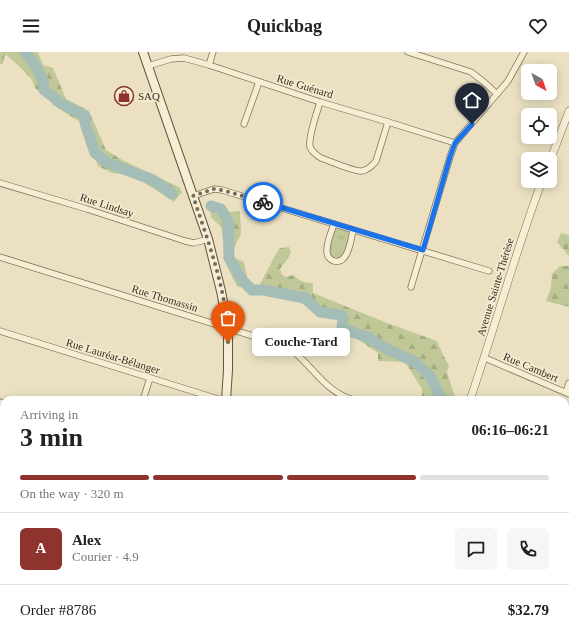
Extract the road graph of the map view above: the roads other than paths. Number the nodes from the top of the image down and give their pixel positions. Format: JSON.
{"nodes":[{"id":1,"x":143,"y":52,"type":"edge"},
{"id":2,"x":212,"y":52,"type":"edge"},
{"id":3,"x":408,"y":52,"type":"edge"},
{"id":4,"x":524,"y":52,"type":"edge"},
{"id":5,"x":209,"y":65,"type":"junction"},
{"id":6,"x":148,"y":66,"type":"junction"},
{"id":7,"x":259,"y":82,"type":"junction"},
{"id":8,"x":497,"y":94,"type":"junction"},
{"id":9,"x":320,"y":102,"type":"junction"},
{"id":10,"x":569,"y":112,"type":"edge"},
{"id":11,"x":388,"y":122,"type":"junction"},
{"id":12,"x":244,"y":124,"type":"dead end"},
{"id":13,"x":455,"y":143,"type":"junction"},
{"id":14,"x":553,"y":152,"type":"edge"},
{"id":15,"x":0,"y":183,"type":"edge"},
{"id":16,"x":539,"y":188,"type":"edge"},
{"id":17,"x":193,"y":196,"type":"junction"},
{"id":18,"x":334,"y":224,"type":"junction"},
{"id":19,"x":354,"y":230,"type":"junction"},
{"id":20,"x":208,"y":238,"type":"junction"},
{"id":21,"x":423,"y":250,"type":"junction"},
{"id":22,"x":0,"y":257,"type":"edge"},
{"id":23,"x":489,"y":271,"type":"dead end"},
{"id":24,"x":412,"y":287,"type":"dead end"},
{"id":25,"x":228,"y":328,"type":"junction"},
{"id":26,"x":0,"y":331,"type":"edge"},
{"id":27,"x":485,"y":358,"type":"junction"},
{"id":28,"x":150,"y":378,"type":"junction"},
{"id":29,"x":569,"y":383,"type":"edge"},
{"id":30,"x":567,"y":393,"type":"edge"},
{"id":31,"x":144,"y":396,"type":"edge"},
{"id":32,"x":208,"y":396,"type":"edge"},
{"id":33,"x":226,"y":396,"type":"edge"},
{"id":34,"x":343,"y":396,"type":"edge"},
{"id":35,"x":471,"y":396,"type":"edge"}],
"edges":[{"from":1,"to":6,"type":"main road"},
{"from":2,"to":5,"type":"street"},
{"from":3,"to":8,"type":"street"},
{"from":4,"to":8,"type":"street"},
{"from":5,"to":6,"type":"street","name":"Rue Guénard"},
{"from":5,"to":7,"type":"street","name":"Rue Guénard"},
{"from":6,"to":17,"type":"main road"},
{"from":7,"to":9,"type":"street","name":"Rue Guénard"},
{"from":7,"to":12,"type":"street"},
{"from":8,"to":13,"type":"street"},
{"from":9,"to":11,"type":"street","name":"Rue Guénard"},
{"from":9,"to":11,"type":"street"},
{"from":10,"to":14,"type":"street"},
{"from":11,"to":13,"type":"street","name":"Rue Guénard"},
{"from":13,"to":21,"type":"street"},
{"from":15,"to":20,"type":"street","name":"Rue Lindsay"},
{"from":16,"to":27,"type":"street","name":"Avenue Sainte-Thérèse"},
{"from":17,"to":18,"type":"street"},
{"from":17,"to":20,"type":"main road"},
{"from":18,"to":19,"type":"street"},
{"from":18,"to":19,"type":"street"},
{"from":19,"to":21,"type":"street"},
{"from":20,"to":25,"type":"main road"},
{"from":21,"to":23,"type":"street"},
{"from":21,"to":24,"type":"street"},
{"from":22,"to":25,"type":"street","name":"Rue Thomassin"},
{"from":25,"to":33,"type":"main road"},
{"from":25,"to":34,"type":"street","name":"Rue Thomassin"},
{"from":26,"to":28,"type":"street","name":"Rue Lauréat-Bélanger"},
{"from":27,"to":30,"type":"street","name":"Rue Cambert"},
{"from":27,"to":35,"type":"street","name":"Avenue Sainte-Thérèse"},
{"from":28,"to":31,"type":"street"},
{"from":28,"to":32,"type":"street","name":"Rue Lauréat-Bélanger"},
{"from":29,"to":30,"type":"street"}]}
